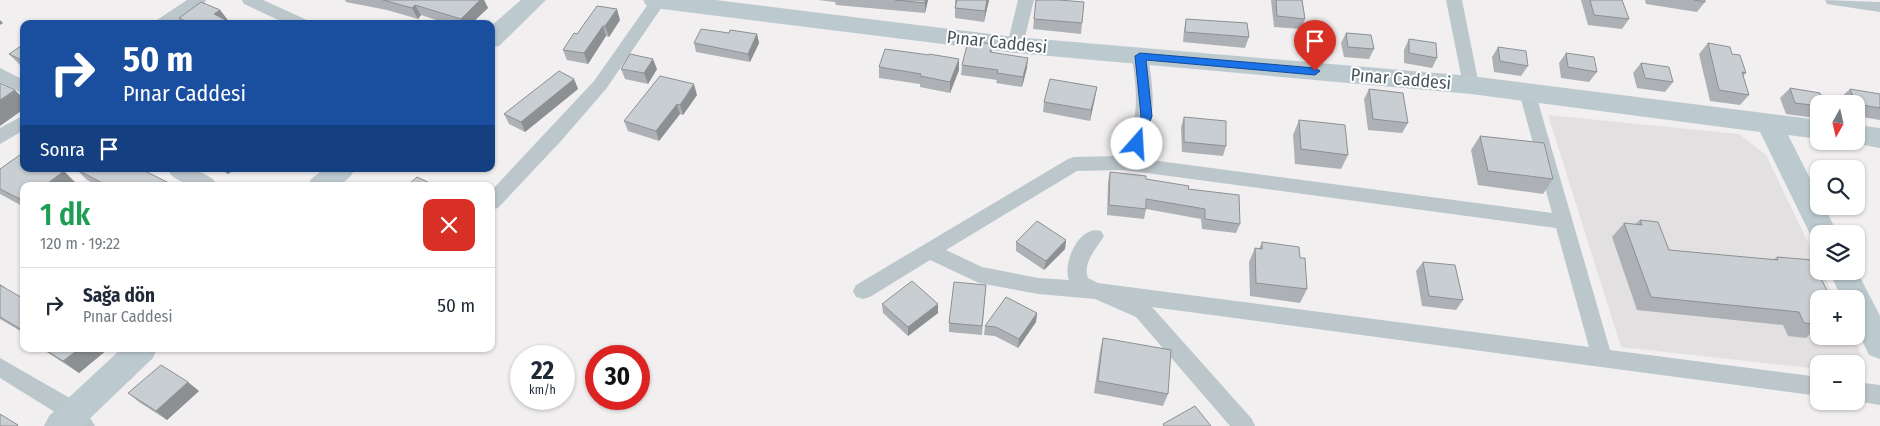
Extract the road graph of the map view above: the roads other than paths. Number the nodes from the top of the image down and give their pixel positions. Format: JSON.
{"nodes":[{"id":1,"x":198,"y":0,"type":"edge"},
{"id":2,"x":250,"y":0,"type":"edge"},
{"id":3,"x":534,"y":0,"type":"edge"},
{"id":4,"x":654,"y":0,"type":"edge"},
{"id":5,"x":1026,"y":0,"type":"edge"},
{"id":6,"x":1454,"y":0,"type":"edge"},
{"id":7,"x":1832,"y":0,"type":"edge"},
{"id":8,"x":658,"y":1,"type":"edge"},
{"id":9,"x":1880,"y":7,"type":"edge"},
{"id":10,"x":169,"y":20,"type":"edge"},
{"id":11,"x":292,"y":20,"type":"edge"},
{"id":12,"x":495,"y":36,"type":"edge"},
{"id":13,"x":1016,"y":45,"type":"junction"},
{"id":14,"x":1140,"y":56,"type":"junction"},
{"id":15,"x":0,"y":74,"type":"edge"},
{"id":16,"x":1471,"y":85,"type":"junction"},
{"id":17,"x":20,"y":86,"type":"edge"},
{"id":18,"x":1528,"y":92,"type":"junction"},
{"id":19,"x":20,"y":124,"type":"edge"},
{"id":20,"x":1769,"y":124,"type":"junction"},
{"id":21,"x":1810,"y":129,"type":"edge"},
{"id":22,"x":1865,"y":136,"type":"edge"},
{"id":23,"x":0,"y":137,"type":"edge"},
{"id":24,"x":1880,"y":138,"type":"edge"},
{"id":25,"x":1124,"y":163,"type":"junction"},
{"id":26,"x":182,"y":172,"type":"edge"},
{"id":27,"x":338,"y":172,"type":"edge"},
{"id":28,"x":201,"y":182,"type":"edge"},
{"id":29,"x":326,"y":182,"type":"edge"},
{"id":30,"x":495,"y":199,"type":"edge"},
{"id":31,"x":1564,"y":222,"type":"junction"},
{"id":32,"x":1820,"y":225,"type":"edge"},
{"id":33,"x":1094,"y":236,"type":"dead end"},
{"id":34,"x":929,"y":251,"type":"junction"},
{"id":35,"x":1847,"y":280,"type":"edge"},
{"id":36,"x":863,"y":291,"type":"dead end"},
{"id":37,"x":1096,"y":291,"type":"junction"},
{"id":38,"x":1880,"y":346,"type":"edge"},
{"id":39,"x":139,"y":352,"type":"edge"},
{"id":40,"x":1602,"y":358,"type":"junction"},
{"id":41,"x":0,"y":367,"type":"edge"},
{"id":42,"x":1810,"y":386,"type":"edge"},
{"id":43,"x":1865,"y":393,"type":"edge"},
{"id":44,"x":1880,"y":395,"type":"edge"},
{"id":45,"x":73,"y":421,"type":"edge"},
{"id":46,"x":1244,"y":426,"type":"edge"}],
"edges":[{"from":1,"to":10,"type":"street"},
{"from":2,"to":11,"type":"street"},
{"from":3,"to":12,"type":"street"},
{"from":4,"to":8,"type":"street","name":"Pınar Caddesi"},
{"from":5,"to":13,"type":"street"},
{"from":6,"to":16,"type":"street"},
{"from":7,"to":9,"type":"street"},
{"from":8,"to":13,"type":"street","name":"Pınar Caddesi"},
{"from":8,"to":30,"type":"street"},
{"from":13,"to":14,"type":"street","name":"Pınar Caddesi"},
{"from":14,"to":16,"type":"street","name":"Pınar Caddesi"},
{"from":14,"to":25,"type":"street"},
{"from":15,"to":17,"type":"street"},
{"from":16,"to":18,"type":"street","name":"Pınar Caddesi"},
{"from":18,"to":20,"type":"street","name":"Pınar Caddesi"},
{"from":18,"to":31,"type":"street"},
{"from":19,"to":23,"type":"street"},
{"from":20,"to":21,"type":"street","name":"Pınar Caddesi"},
{"from":20,"to":32,"type":"street"},
{"from":22,"to":24,"type":"street"},
{"from":25,"to":31,"type":"street"},
{"from":25,"to":34,"type":"street"},
{"from":26,"to":28,"type":"street"},
{"from":27,"to":29,"type":"street"},
{"from":31,"to":40,"type":"street"},
{"from":33,"to":37,"type":"street"},
{"from":34,"to":36,"type":"street"},
{"from":34,"to":37,"type":"street"},
{"from":35,"to":38,"type":"street"},
{"from":37,"to":40,"type":"street"},
{"from":37,"to":46,"type":"street"},
{"from":39,"to":45,"type":"street"},
{"from":40,"to":42,"type":"street"},
{"from":41,"to":45,"type":"street"},
{"from":43,"to":44,"type":"street"}]}
